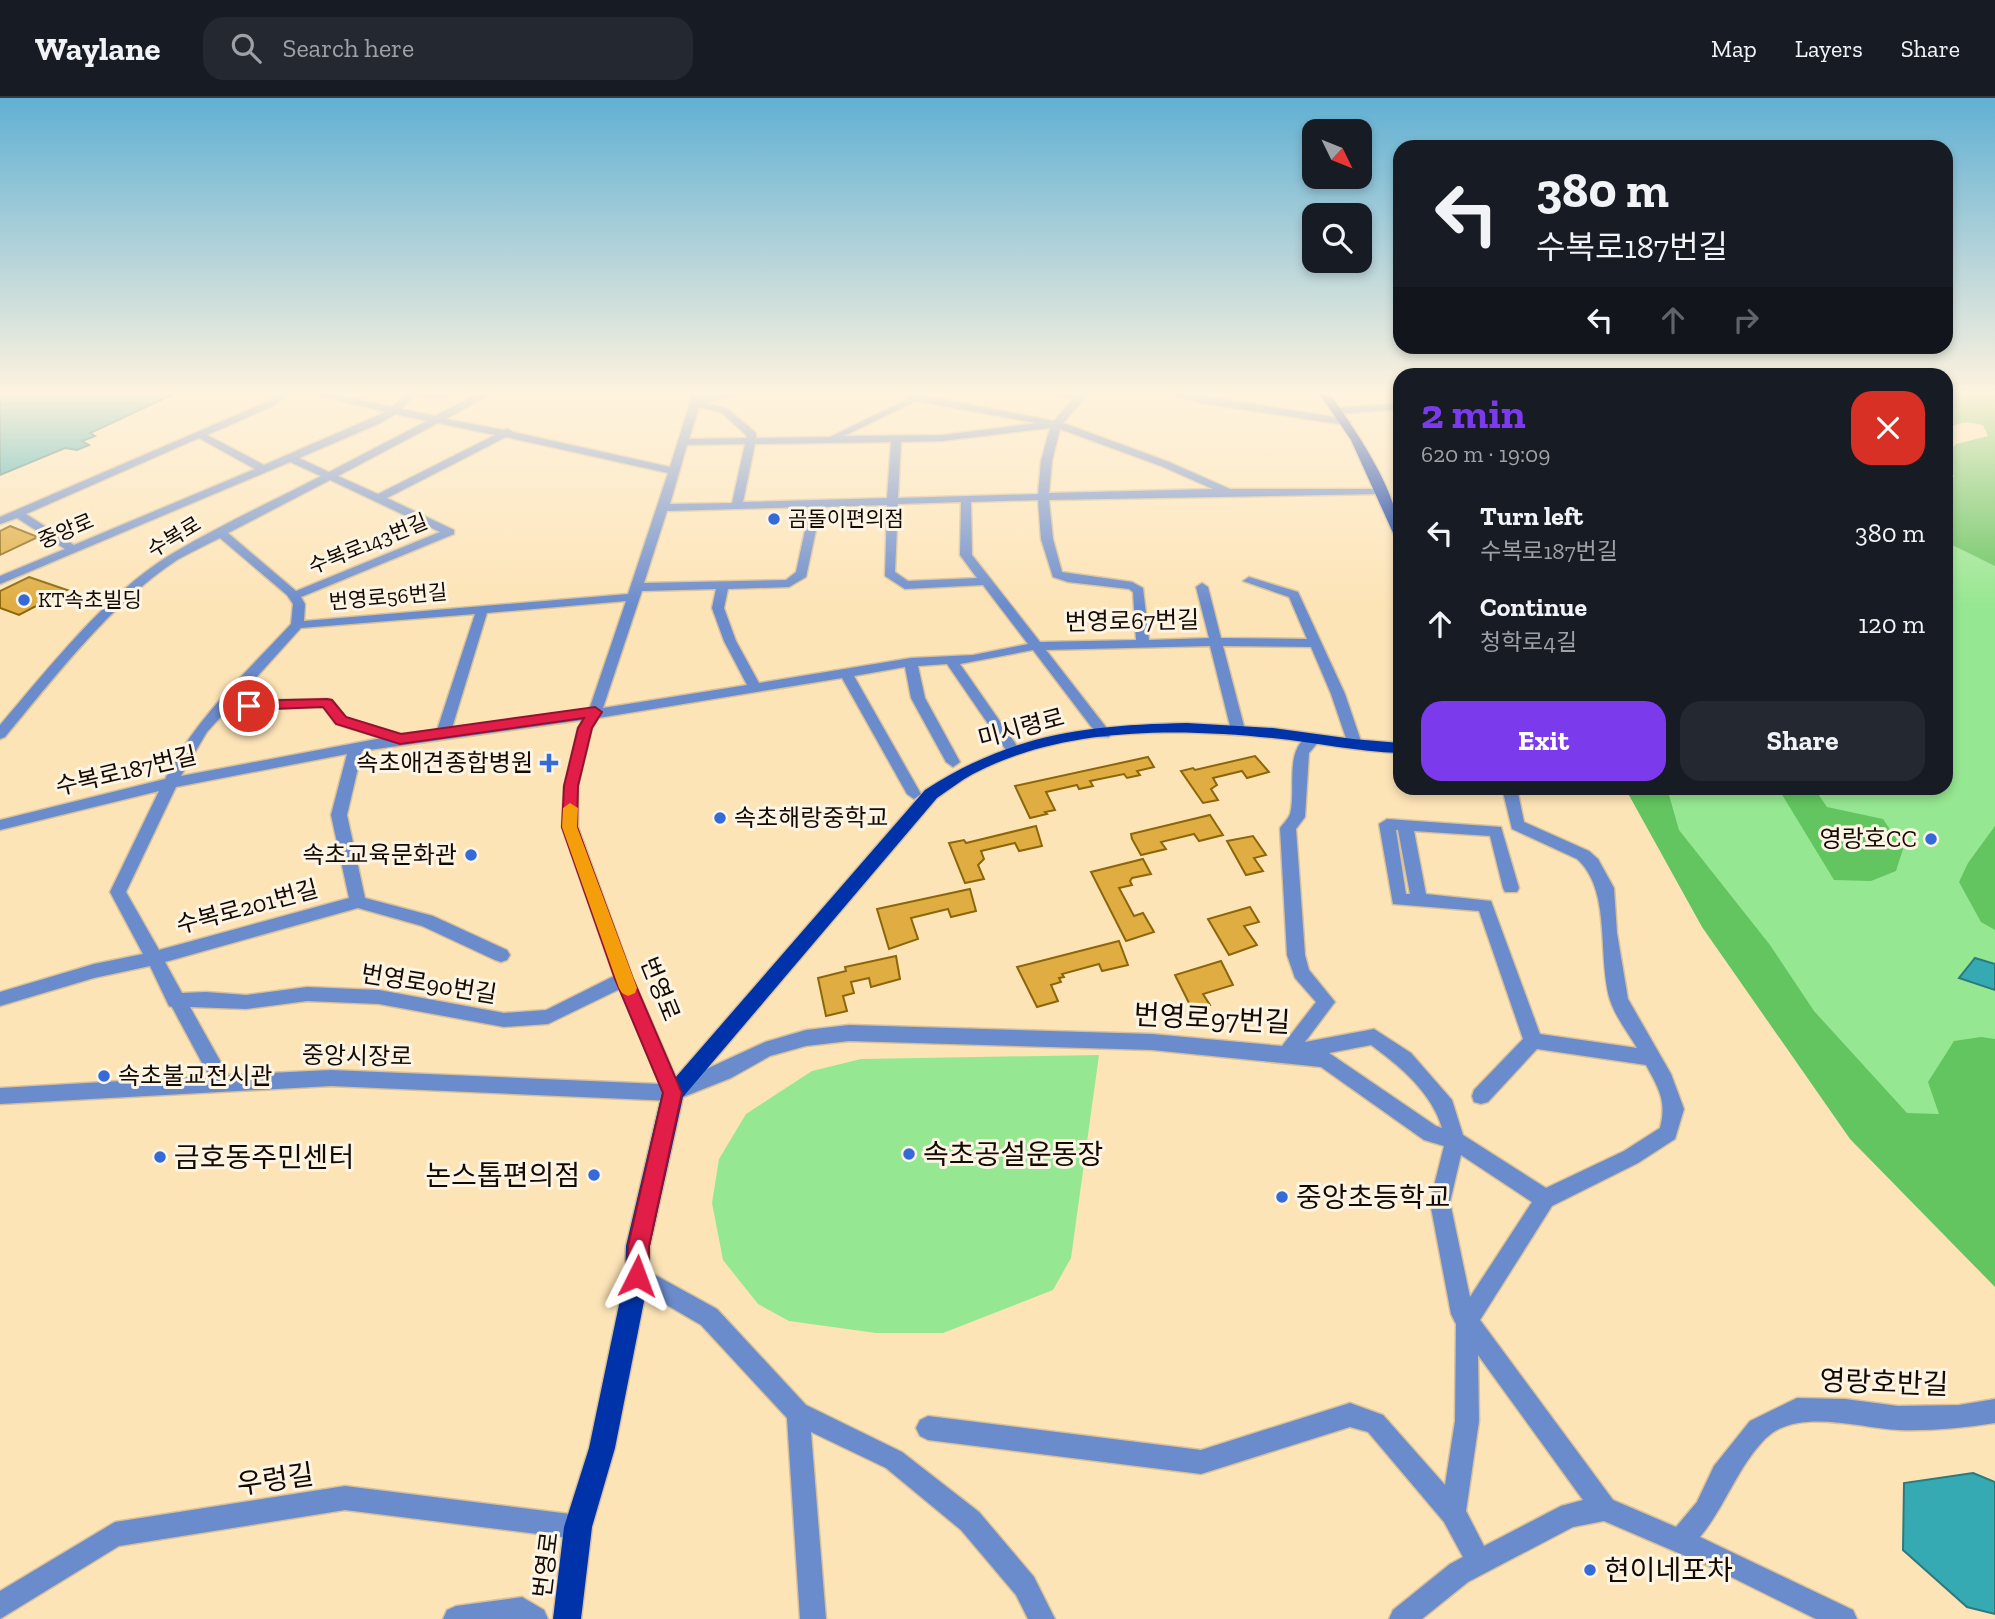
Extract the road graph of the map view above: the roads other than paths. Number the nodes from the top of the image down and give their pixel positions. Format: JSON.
{"nodes":[{"id":1,"x":132,"y":464,"type":"edge"},
{"id":2,"x":255,"y":464,"type":"edge"},
{"id":3,"x":276,"y":464,"type":"edge"},
{"id":4,"x":303,"y":464,"type":"edge"},
{"id":5,"x":351,"y":464,"type":"edge"},
{"id":6,"x":445,"y":464,"type":"edge"},
{"id":7,"x":645,"y":464,"type":"edge"},
{"id":8,"x":677,"y":464,"type":"edge"},
{"id":9,"x":747,"y":464,"type":"edge"},
{"id":10,"x":895,"y":464,"type":"edge"},
{"id":11,"x":1049,"y":464,"type":"edge"},
{"id":12,"x":1165,"y":464,"type":"edge"},
{"id":13,"x":1365,"y":464,"type":"edge"},
{"id":14,"x":264,"y":469,"type":"junction"},
{"id":15,"x":675,"y":471,"type":"junction"},
{"id":16,"x":328,"y":476,"type":"junction"},
{"id":17,"x":1378,"y":491,"type":"junction"},
{"id":18,"x":1231,"y":494,"type":"junction"},
{"id":19,"x":379,"y":498,"type":"junction"},
{"id":20,"x":1043,"y":498,"type":"junction"},
{"id":21,"x":966,"y":500,"type":"junction"},
{"id":22,"x":893,"y":501,"type":"junction"},
{"id":23,"x":816,"y":502,"type":"junction"},
{"id":24,"x":737,"y":504,"type":"junction"},
{"id":25,"x":663,"y":508,"type":"junction"},
{"id":26,"x":17,"y":513,"type":"junction"},
{"id":27,"x":0,"y":521,"type":"edge"},
{"id":28,"x":1393,"y":521,"type":"edge"},
{"id":29,"x":220,"y":532,"type":"junction"},
{"id":30,"x":73,"y":549,"type":"junction"},
{"id":31,"x":0,"y":580,"type":"edge"},
{"id":32,"x":985,"y":581,"type":"junction"},
{"id":33,"x":1249,"y":581,"type":"dead end"},
{"id":34,"x":723,"y":586,"type":"junction"},
{"id":35,"x":1202,"y":587,"type":"dead end"},
{"id":36,"x":636,"y":592,"type":"junction"},
{"id":37,"x":294,"y":596,"type":"junction"},
{"id":38,"x":482,"y":610,"type":"junction"},
{"id":39,"x":297,"y":625,"type":"junction"},
{"id":40,"x":1217,"y":642,"type":"junction"},
{"id":41,"x":1314,"y":643,"type":"junction"},
{"id":42,"x":1143,"y":644,"type":"junction"},
{"id":43,"x":1034,"y":646,"type":"junction"},
{"id":44,"x":951,"y":660,"type":"junction"},
{"id":45,"x":911,"y":662,"type":"junction"},
{"id":46,"x":845,"y":672,"type":"junction"},
{"id":47,"x":755,"y":688,"type":"junction"},
{"id":48,"x":224,"y":706,"type":"junction"},
{"id":49,"x":595,"y":712,"type":"junction"},
{"id":50,"x":1238,"y":730,"type":"junction"},
{"id":51,"x":0,"y":734,"type":"edge"},
{"id":52,"x":443,"y":734,"type":"junction"},
{"id":53,"x":1104,"y":734,"type":"junction"},
{"id":54,"x":400,"y":739,"type":"junction"},
{"id":55,"x":1314,"y":739,"type":"junction"},
{"id":56,"x":1355,"y":744,"type":"junction"},
{"id":57,"x":356,"y":747,"type":"junction"},
{"id":58,"x":1393,"y":747,"type":"edge"},
{"id":59,"x":1013,"y":750,"type":"junction"},
{"id":60,"x":953,"y":762,"type":"dead end"},
{"id":61,"x":169,"y":783,"type":"junction"},
{"id":62,"x":914,"y":794,"type":"dead end"},
{"id":63,"x":1512,"y":795,"type":"edge"},
{"id":64,"x":0,"y":825,"type":"edge"},
{"id":65,"x":1511,"y":887,"type":"dead end"},
{"id":66,"x":358,"y":902,"type":"junction"},
{"id":67,"x":501,"y":955,"type":"dead end"},
{"id":68,"x":155,"y":958,"type":"junction"},
{"id":69,"x":624,"y":979,"type":"junction"},
{"id":70,"x":0,"y":999,"type":"edge"},
{"id":71,"x":175,"y":1001,"type":"junction"},
{"id":72,"x":1533,"y":1041,"type":"junction"},
{"id":73,"x":1286,"y":1054,"type":"junction"},
{"id":74,"x":1651,"y":1058,"type":"junction"},
{"id":75,"x":222,"y":1082,"type":"junction"},
{"id":76,"x":673,"y":1093,"type":"junction"},
{"id":77,"x":0,"y":1096,"type":"edge"},
{"id":78,"x":1481,"y":1096,"type":"dead end"},
{"id":79,"x":1455,"y":1140,"type":"junction"},
{"id":80,"x":1545,"y":1199,"type":"junction"},
{"id":81,"x":637,"y":1276,"type":"junction"},
{"id":82,"x":1467,"y":1321,"type":"junction"},
{"id":83,"x":1995,"y":1411,"type":"edge"},
{"id":84,"x":798,"y":1413,"type":"junction"},
{"id":85,"x":928,"y":1428,"type":"dead end"},
{"id":86,"x":1604,"y":1508,"type":"junction"},
{"id":87,"x":1454,"y":1513,"type":"junction"},
{"id":88,"x":578,"y":1527,"type":"junction"},
{"id":89,"x":1680,"y":1541,"type":"junction"},
{"id":90,"x":1479,"y":1562,"type":"junction"},
{"id":91,"x":0,"y":1606,"type":"edge"},
{"id":92,"x":456,"y":1619,"type":"edge"},
{"id":93,"x":535,"y":1619,"type":"edge"},
{"id":94,"x":567,"y":1619,"type":"edge"},
{"id":95,"x":813,"y":1619,"type":"edge"},
{"id":96,"x":1042,"y":1619,"type":"edge"},
{"id":97,"x":1402,"y":1619,"type":"edge"},
{"id":98,"x":1844,"y":1619,"type":"edge"}],
"edges":[{"from":1,"to":26,"type":"street"},
{"from":2,"to":14,"type":"street"},
{"from":3,"to":14,"type":"street","name":"중앙로"},
{"from":4,"to":16,"type":"street","name":"수복로143번길"},
{"from":5,"to":16,"type":"street","name":"수복로"},
{"from":6,"to":19,"type":"street"},
{"from":7,"to":15,"type":"street"},
{"from":8,"to":15,"type":"street","name":"번영로"},
{"from":9,"to":24,"type":"street"},
{"from":10,"to":22,"type":"street"},
{"from":11,"to":20,"type":"street"},
{"from":12,"to":18,"type":"street"},
{"from":13,"to":17,"type":"main road"},
{"from":14,"to":30,"type":"street","name":"중앙로"},
{"from":15,"to":25,"type":"street","name":"번영로"},
{"from":16,"to":19,"type":"street","name":"수복로143번길"},
{"from":16,"to":29,"type":"street","name":"수복로"},
{"from":17,"to":18,"type":"street"},
{"from":17,"to":28,"type":"main road"},
{"from":18,"to":20,"type":"street"},
{"from":19,"to":37,"type":"street","name":"수복로143번길"},
{"from":20,"to":21,"type":"street"},
{"from":20,"to":42,"type":"street"},
{"from":21,"to":22,"type":"street"},
{"from":21,"to":32,"type":"street"},
{"from":22,"to":23,"type":"street"},
{"from":22,"to":32,"type":"street"},
{"from":23,"to":24,"type":"street"},
{"from":23,"to":34,"type":"street","name":"번영로56번길"},
{"from":24,"to":25,"type":"street"},
{"from":25,"to":36,"type":"street","name":"번영로"},
{"from":26,"to":27,"type":"street"},
{"from":26,"to":30,"type":"street"},
{"from":29,"to":37,"type":"street","name":"수복로143번길"},
{"from":29,"to":51,"type":"street","name":"수복로"},
{"from":30,"to":31,"type":"street","name":"중앙로"},
{"from":32,"to":43,"type":"street"},
{"from":33,"to":41,"type":"street"},
{"from":34,"to":36,"type":"street","name":"번영로56번길"},
{"from":34,"to":47,"type":"street"},
{"from":35,"to":40,"type":"street"},
{"from":36,"to":38,"type":"street","name":"번영로56번길"},
{"from":36,"to":49,"type":"street","name":"번영로"},
{"from":37,"to":39,"type":"street","name":"수복로143번길"},
{"from":38,"to":39,"type":"street","name":"번영로56번길"},
{"from":38,"to":52,"type":"street","name":"번영로56번길"},
{"from":39,"to":48,"type":"street"},
{"from":40,"to":41,"type":"street","name":"번영로67번길"},
{"from":40,"to":42,"type":"street","name":"번영로67번길"},
{"from":40,"to":50,"type":"street"},
{"from":41,"to":56,"type":"street"},
{"from":42,"to":43,"type":"street","name":"번영로67번길"},
{"from":43,"to":44,"type":"street","name":"번영로67번길"},
{"from":43,"to":53,"type":"street"},
{"from":44,"to":45,"type":"street","name":"번영로67번길"},
{"from":44,"to":59,"type":"street"},
{"from":45,"to":46,"type":"street","name":"번영로67번길"},
{"from":45,"to":60,"type":"street"},
{"from":46,"to":47,"type":"street","name":"번영로67번길"},
{"from":46,"to":62,"type":"street"},
{"from":47,"to":49,"type":"street","name":"번영로67번길"},
{"from":48,"to":54,"type":"street"},
{"from":48,"to":61,"type":"street"},
{"from":49,"to":52,"type":"street","name":"수복로187번길"},
{"from":49,"to":69,"type":"street","name":"번영로"},
{"from":50,"to":53,"type":"main road","name":"미시령로"},
{"from":50,"to":55,"type":"main road","name":"미시령로"},
{"from":52,"to":54,"type":"street","name":"수복로187번길"},
{"from":53,"to":59,"type":"main road","name":"미시령로"},
{"from":54,"to":57,"type":"street","name":"수복로187번길"},
{"from":55,"to":56,"type":"main road","name":"미시령로"},
{"from":55,"to":73,"type":"street"},
{"from":56,"to":58,"type":"main road","name":"미시령로"},
{"from":57,"to":61,"type":"street","name":"수복로187번길"},
{"from":57,"to":66,"type":"street"},
{"from":59,"to":76,"type":"main road","name":"미시령로"},
{"from":61,"to":64,"type":"street","name":"수복로187번길"},
{"from":61,"to":68,"type":"street"},
{"from":63,"to":74,"type":"street"},
{"from":65,"to":72,"type":"street"},
{"from":66,"to":67,"type":"street"},
{"from":66,"to":68,"type":"street","name":"수복로201번길"},
{"from":68,"to":70,"type":"street","name":"수복로201번길"},
{"from":68,"to":71,"type":"street"},
{"from":69,"to":71,"type":"street","name":"번영로90번길"},
{"from":69,"to":76,"type":"street","name":"번영로"},
{"from":71,"to":75,"type":"street"},
{"from":72,"to":74,"type":"street"},
{"from":72,"to":78,"type":"street"},
{"from":73,"to":76,"type":"street","name":"번영로97번길"},
{"from":73,"to":79,"type":"street"},
{"from":73,"to":79,"type":"street","name":"번영로97번길"},
{"from":74,"to":80,"type":"street"},
{"from":75,"to":76,"type":"street","name":"중앙시장로"},
{"from":75,"to":77,"type":"street","name":"중앙시장로"},
{"from":76,"to":81,"type":"main road","name":"번영로"},
{"from":79,"to":80,"type":"street"},
{"from":79,"to":82,"type":"street","name":"번영로97번길"},
{"from":80,"to":82,"type":"street"},
{"from":81,"to":84,"type":"street"},
{"from":81,"to":88,"type":"main road","name":"번영로"},
{"from":82,"to":86,"type":"street","name":"번영로97번길"},
{"from":82,"to":87,"type":"street"},
{"from":83,"to":89,"type":"street","name":"영랑호반길"},
{"from":84,"to":95,"type":"street"},
{"from":84,"to":96,"type":"street"},
{"from":85,"to":87,"type":"street"},
{"from":86,"to":89,"type":"street"},
{"from":86,"to":90,"type":"street"},
{"from":87,"to":90,"type":"street"},
{"from":88,"to":91,"type":"street","name":"우렁길"},
{"from":88,"to":94,"type":"main road","name":"번영로"},
{"from":89,"to":98,"type":"street"},
{"from":90,"to":97,"type":"street"},
{"from":92,"to":93,"type":"street"}]}
